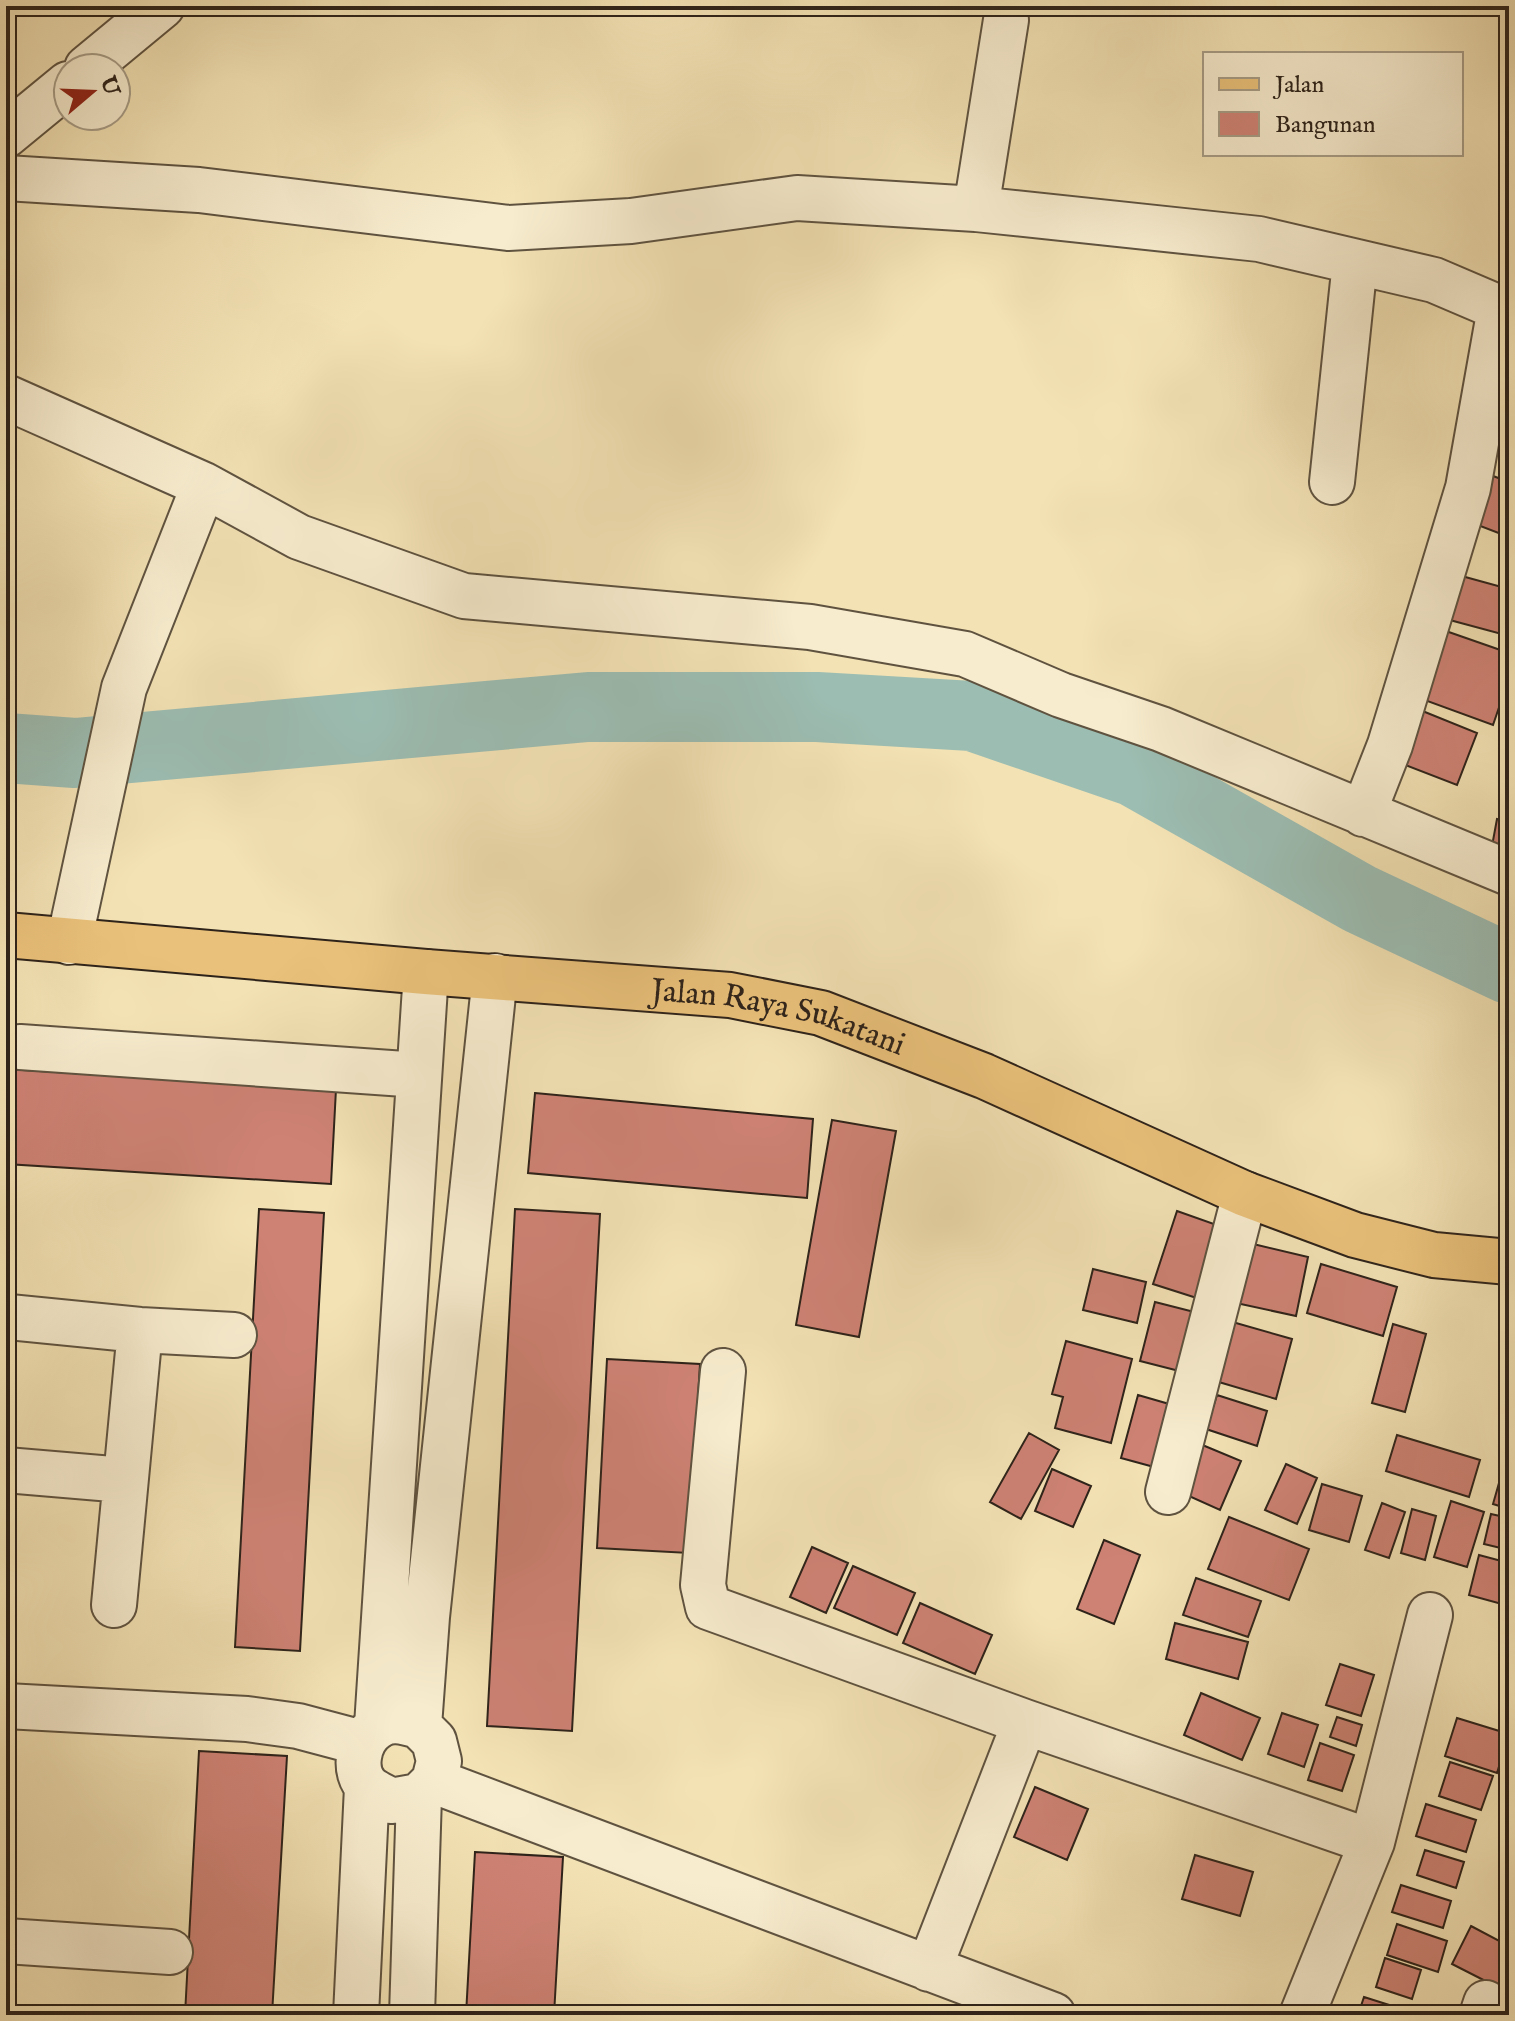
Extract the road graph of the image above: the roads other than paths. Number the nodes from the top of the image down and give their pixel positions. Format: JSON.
{"nodes":[{"id":1,"x":162,"y":6,"type":"edge"},
{"id":2,"x":1006,"y":20,"type":"dead end"},
{"id":3,"x":106,"y":52,"type":"edge"},
{"id":4,"x":52,"y":97,"type":"edge"},
{"id":5,"x":6,"y":135,"type":"edge"},
{"id":6,"x":6,"y":178,"type":"edge"},
{"id":7,"x":976,"y":209,"type":"junction"},
{"id":8,"x":1355,"y":262,"type":"junction"},
{"id":9,"x":1504,"y":310,"type":"edge"},
{"id":10,"x":6,"y":397,"type":"edge"},
{"id":11,"x":1332,"y":482,"type":"dead end"},
{"id":12,"x":204,"y":485,"type":"junction"},
{"id":13,"x":1363,"y":814,"type":"junction"},
{"id":14,"x":1509,"y":873,"type":"edge"},
{"id":15,"x":6,"y":935,"type":"edge"},
{"id":16,"x":69,"y":942,"type":"junction"},
{"id":17,"x":426,"y":972,"type":"junction"},
{"id":18,"x":495,"y":976,"type":"junction"},
{"id":19,"x":20,"y":1047,"type":"dead end"},
{"id":20,"x":419,"y":1075,"type":"junction"},
{"id":21,"x":1245,"y":1194,"type":"junction"},
{"id":22,"x":1509,"y":1262,"type":"edge"},
{"id":23,"x":9,"y":1317,"type":"dead end"},
{"id":24,"x":140,"y":1330,"type":"junction"},
{"id":25,"x":234,"y":1335,"type":"dead end"},
{"id":26,"x":723,"y":1371,"type":"dead end"},
{"id":27,"x":6,"y":1470,"type":"edge"},
{"id":28,"x":124,"y":1480,"type":"junction"},
{"id":29,"x":1168,"y":1492,"type":"dead end"},
{"id":30,"x":114,"y":1605,"type":"dead end"},
{"id":31,"x":1430,"y":1615,"type":"dead end"},
{"id":32,"x":6,"y":1706,"type":"edge"},
{"id":33,"x":1025,"y":1722,"type":"junction"},
{"id":34,"x":386,"y":1732,"type":"junction"},
{"id":35,"x":367,"y":1787,"type":"junction"},
{"id":36,"x":426,"y":1788,"type":"junction"},
{"id":37,"x":1372,"y":1842,"type":"junction"},
{"id":38,"x":6,"y":1941,"type":"edge"},
{"id":39,"x":170,"y":1952,"type":"dead end"},
{"id":40,"x":929,"y":1969,"type":"junction"},
{"id":41,"x":356,"y":2015,"type":"edge"},
{"id":42,"x":412,"y":2015,"type":"edge"},
{"id":43,"x":1053,"y":2015,"type":"edge"},
{"id":44,"x":1302,"y":2015,"type":"edge"}],
"edges":[{"from":1,"to":3,"type":"street"},
{"from":2,"to":7,"type":"street"},
{"from":4,"to":5,"type":"street"},
{"from":6,"to":7,"type":"street"},
{"from":7,"to":8,"type":"street"},
{"from":8,"to":9,"type":"street"},
{"from":8,"to":11,"type":"street"},
{"from":9,"to":13,"type":"street"},
{"from":10,"to":12,"type":"street"},
{"from":12,"to":13,"type":"street"},
{"from":12,"to":16,"type":"street"},
{"from":13,"to":14,"type":"street"},
{"from":15,"to":16,"type":"main road","name":"Jalan Raya Sukatani"},
{"from":16,"to":17,"type":"main road","name":"Jalan Raya Sukatani"},
{"from":17,"to":18,"type":"main road","name":"Jalan Raya Sukatani"},
{"from":17,"to":20,"type":"street"},
{"from":18,"to":21,"type":"main road","name":"Jalan Raya Sukatani"},
{"from":18,"to":34,"type":"street"},
{"from":19,"to":20,"type":"street"},
{"from":20,"to":34,"type":"street"},
{"from":21,"to":22,"type":"main road","name":"Jalan Raya Sukatani"},
{"from":21,"to":29,"type":"street"},
{"from":23,"to":24,"type":"street"},
{"from":24,"to":25,"type":"street"},
{"from":24,"to":28,"type":"street"},
{"from":26,"to":33,"type":"street"},
{"from":27,"to":28,"type":"street"},
{"from":28,"to":30,"type":"street"},
{"from":31,"to":37,"type":"street"},
{"from":32,"to":34,"type":"street"},
{"from":33,"to":37,"type":"street"},
{"from":33,"to":40,"type":"street"},
{"from":34,"to":35,"type":"street"},
{"from":34,"to":36,"type":"street"},
{"from":35,"to":36,"type":"street"},
{"from":35,"to":41,"type":"street"},
{"from":36,"to":40,"type":"street"},
{"from":36,"to":42,"type":"street"},
{"from":37,"to":44,"type":"street"},
{"from":38,"to":39,"type":"street"},
{"from":40,"to":43,"type":"street"}]}
